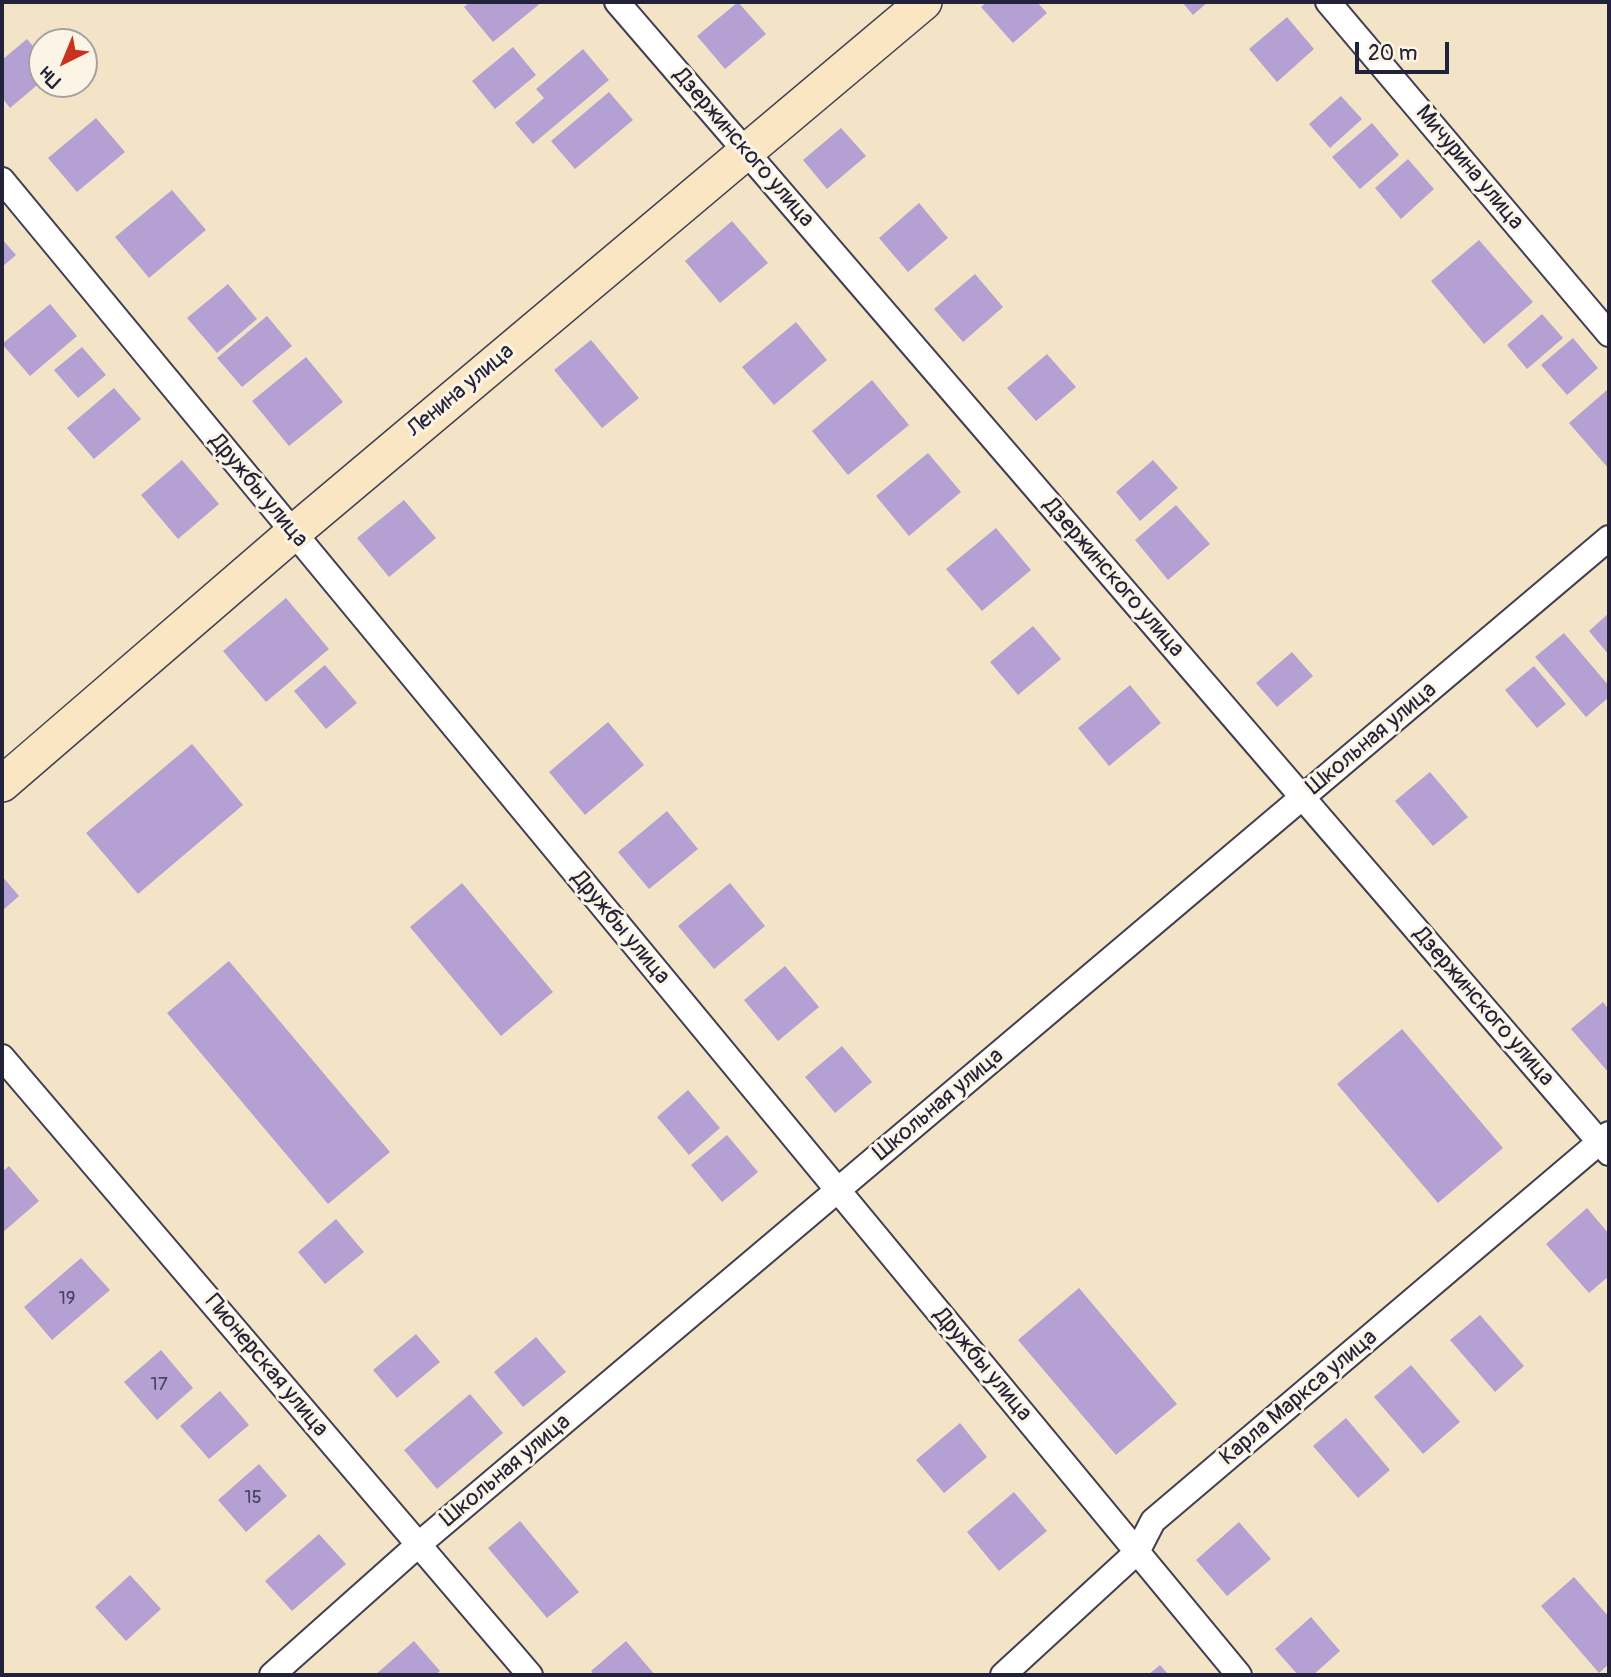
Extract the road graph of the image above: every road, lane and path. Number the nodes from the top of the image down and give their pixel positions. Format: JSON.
{"nodes":[{"id":1,"x":617,"y":2,"type":"edge"},
{"id":2,"x":924,"y":2,"type":"edge"},
{"id":3,"x":1328,"y":2,"type":"edge"},
{"id":4,"x":747,"y":152,"type":"junction"},
{"id":5,"x":2,"y":180,"type":"edge"},
{"id":6,"x":1609,"y":334,"type":"edge"},
{"id":7,"x":293,"y":533,"type":"junction"},
{"id":8,"x":1609,"y":538,"type":"edge"},
{"id":9,"x":2,"y":784,"type":"edge"},
{"id":10,"x":1303,"y":797,"type":"junction"},
{"id":11,"x":2,"y":1056,"type":"edge"},
{"id":12,"x":1606,"y":1143,"type":"edge"},
{"id":13,"x":837,"y":1190,"type":"junction"},
{"id":14,"x":418,"y":1545,"type":"junction"},
{"id":15,"x":1137,"y":1552,"type":"junction"},
{"id":16,"x":272,"y":1675,"type":"edge"},
{"id":17,"x":530,"y":1675,"type":"edge"},
{"id":18,"x":1003,"y":1675,"type":"edge"},
{"id":19,"x":1239,"y":1675,"type":"edge"}],
"edges":[{"from":1,"to":4,"type":"street","name":"Дзержинского улица"},
{"from":2,"to":4,"type":"street","name":"Ленина улица"},
{"from":3,"to":6,"type":"street","name":"Мичурина улица"},
{"from":4,"to":7,"type":"street","name":"Ленина улица"},
{"from":4,"to":10,"type":"street","name":"Дзержинского улица"},
{"from":5,"to":7,"type":"street","name":"Дружбы улица"},
{"from":7,"to":9,"type":"street","name":"Ленина улица"},
{"from":7,"to":13,"type":"street","name":"Дружбы улица"},
{"from":8,"to":10,"type":"street","name":"Школьная улица"},
{"from":10,"to":12,"type":"street","name":"Дзержинского улица"},
{"from":10,"to":13,"type":"street","name":"Школьная улица"},
{"from":11,"to":14,"type":"street","name":"Пионерская улица"},
{"from":12,"to":15,"type":"street","name":"Карла Маркса улица"},
{"from":13,"to":14,"type":"street","name":"Школьная улица"},
{"from":13,"to":15,"type":"street","name":"Дружбы улица"},
{"from":14,"to":16,"type":"street","name":"Школьная улица"},
{"from":14,"to":17,"type":"street","name":"Пионерская улица"},
{"from":15,"to":18,"type":"street","name":"Карла Маркса улица"},
{"from":15,"to":19,"type":"street","name":"Дружбы улица"}]}
